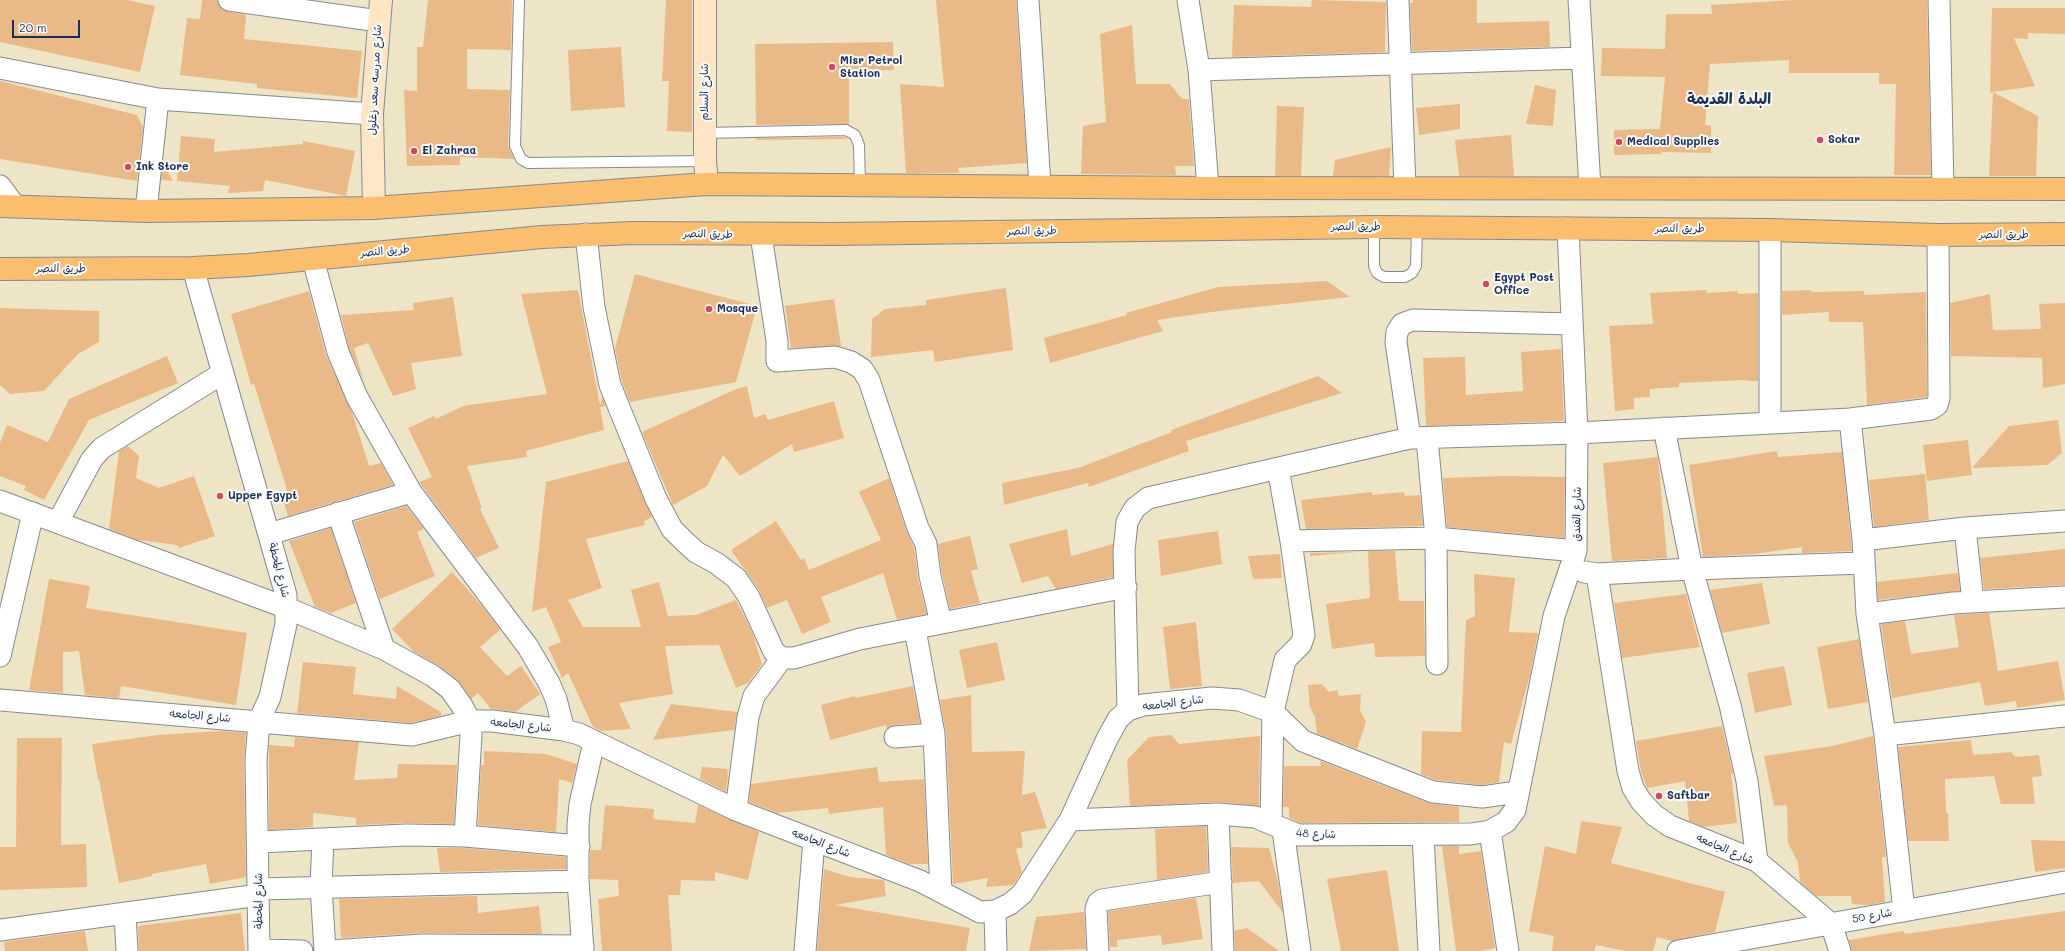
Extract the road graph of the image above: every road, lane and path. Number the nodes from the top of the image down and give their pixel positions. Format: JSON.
{"nodes":[{"id":1,"x":229,"y":0,"type":"edge"},
{"id":2,"x":519,"y":0,"type":"edge"},
{"id":3,"x":705,"y":0,"type":"edge"},
{"id":4,"x":1028,"y":0,"type":"edge"},
{"id":5,"x":1188,"y":0,"type":"edge"},
{"id":6,"x":1398,"y":0,"type":"edge"},
{"id":7,"x":1579,"y":0,"type":"edge"},
{"id":8,"x":1939,"y":0,"type":"edge"},
{"id":9,"x":380,"y":10,"type":"edge"},
{"id":10,"x":1582,"y":58,"type":"junction"},
{"id":11,"x":1401,"y":63,"type":"junction"},
{"id":12,"x":0,"y":68,"type":"edge"},
{"id":13,"x":1199,"y":70,"type":"junction"},
{"id":14,"x":158,"y":99,"type":"junction"},
{"id":15,"x":372,"y":114,"type":"junction"},
{"id":16,"x":705,"y":133,"type":"junction"},
{"id":17,"x":705,"y":161,"type":"junction"},
{"id":18,"x":707,"y":184,"type":"junction"},
{"id":19,"x":860,"y":184,"type":"junction"},
{"id":20,"x":1040,"y":185,"type":"junction"},
{"id":21,"x":0,"y":186,"type":"edge"},
{"id":22,"x":1208,"y":188,"type":"junction"},
{"id":23,"x":1405,"y":188,"type":"junction"},
{"id":24,"x":1590,"y":188,"type":"junction"},
{"id":25,"x":1943,"y":189,"type":"junction"},
{"id":26,"x":2065,"y":189,"type":"edge"},
{"id":27,"x":8,"y":206,"type":"edge"},
{"id":28,"x":374,"y":208,"type":"junction"},
{"id":29,"x":146,"y":211,"type":"junction"},
{"id":30,"x":1374,"y":227,"type":"junction"},
{"id":31,"x":1417,"y":227,"type":"junction"},
{"id":32,"x":1568,"y":228,"type":"junction"},
{"id":33,"x":1770,"y":230,"type":"junction"},
{"id":34,"x":586,"y":234,"type":"junction"},
{"id":35,"x":2065,"y":234,"type":"edge"},
{"id":36,"x":761,"y":235,"type":"junction"},
{"id":37,"x":1938,"y":235,"type":"junction"},
{"id":38,"x":313,"y":259,"type":"junction"},
{"id":39,"x":194,"y":268,"type":"junction"},
{"id":40,"x":0,"y":269,"type":"edge"},
{"id":41,"x":1572,"y":324,"type":"junction"},
{"id":42,"x":223,"y":373,"type":"junction"},
{"id":43,"x":1850,"y":419,"type":"junction"},
{"id":44,"x":1770,"y":422,"type":"junction"},
{"id":45,"x":1664,"y":428,"type":"junction"},
{"id":46,"x":1577,"y":433,"type":"junction"},
{"id":47,"x":1419,"y":438,"type":"junction"},
{"id":48,"x":1278,"y":468,"type":"junction"},
{"id":49,"x":411,"y":492,"type":"junction"},
{"id":50,"x":0,"y":501,"type":"edge"},
{"id":51,"x":33,"y":513,"type":"junction"},
{"id":52,"x":338,"y":514,"type":"junction"},
{"id":53,"x":2065,"y":521,"type":"edge"},
{"id":54,"x":58,"y":522,"type":"junction"},
{"id":55,"x":1965,"y":528,"type":"junction"},
{"id":56,"x":269,"y":534,"type":"junction"},
{"id":57,"x":1436,"y":538,"type":"junction"},
{"id":58,"x":1863,"y":540,"type":"junction"},
{"id":59,"x":1291,"y":541,"type":"junction"},
{"id":60,"x":1573,"y":560,"type":"junction"},
{"id":61,"x":1863,"y":563,"type":"junction"},
{"id":62,"x":1692,"y":569,"type":"junction"},
{"id":63,"x":1597,"y":574,"type":"junction"},
{"id":64,"x":1126,"y":587,"type":"junction"},
{"id":65,"x":2065,"y":597,"type":"edge"},
{"id":66,"x":1974,"y":602,"type":"junction"},
{"id":67,"x":287,"y":608,"type":"junction"},
{"id":68,"x":1867,"y":614,"type":"junction"},
{"id":69,"x":941,"y":623,"type":"junction"},
{"id":70,"x":915,"y":629,"type":"junction"},
{"id":71,"x":384,"y":649,"type":"junction"},
{"id":72,"x":0,"y":656,"type":"edge"},
{"id":73,"x":782,"y":658,"type":"junction"},
{"id":74,"x":1437,"y":664,"type":"dead end"},
{"id":75,"x":0,"y":700,"type":"edge"},
{"id":76,"x":1128,"y":710,"type":"junction"},
{"id":77,"x":1273,"y":712,"type":"junction"},
{"id":78,"x":2065,"y":716,"type":"edge"},
{"id":79,"x":259,"y":721,"type":"junction"},
{"id":80,"x":470,"y":721,"type":"junction"},
{"id":81,"x":564,"y":730,"type":"junction"},
{"id":82,"x":934,"y":734,"type":"junction"},
{"id":83,"x":1885,"y":735,"type":"junction"},
{"id":84,"x":895,"y":737,"type":"dead end"},
{"id":85,"x":594,"y":742,"type":"junction"},
{"id":86,"x":1517,"y":792,"type":"junction"},
{"id":87,"x":736,"y":810,"type":"junction"},
{"id":88,"x":1218,"y":814,"type":"junction"},
{"id":89,"x":1070,"y":820,"type":"junction"},
{"id":90,"x":1277,"y":827,"type":"junction"},
{"id":91,"x":1490,"y":831,"type":"junction"},
{"id":92,"x":1423,"y":835,"type":"junction"},
{"id":93,"x":465,"y":836,"type":"junction"},
{"id":94,"x":324,"y":839,"type":"junction"},
{"id":95,"x":814,"y":840,"type":"junction"},
{"id":96,"x":259,"y":842,"type":"junction"},
{"id":97,"x":579,"y":846,"type":"junction"},
{"id":98,"x":1757,"y":861,"type":"junction"},
{"id":99,"x":578,"y":881,"type":"junction"},
{"id":100,"x":1221,"y":882,"type":"junction"},
{"id":101,"x":2065,"y":882,"type":"edge"},
{"id":102,"x":321,"y":886,"type":"junction"},
{"id":103,"x":259,"y":892,"type":"junction"},
{"id":104,"x":941,"y":892,"type":"junction"},
{"id":105,"x":995,"y":911,"type":"junction"},
{"id":106,"x":1904,"y":911,"type":"junction"},
{"id":107,"x":125,"y":913,"type":"junction"},
{"id":108,"x":1831,"y":924,"type":"junction"},
{"id":109,"x":0,"y":930,"type":"edge"},
{"id":110,"x":422,"y":948,"type":"edge"},
{"id":111,"x":583,"y":948,"type":"edge"},
{"id":112,"x":1687,"y":950,"type":"edge"},
{"id":113,"x":127,"y":951,"type":"edge"},
{"id":114,"x":259,"y":951,"type":"edge"},
{"id":115,"x":302,"y":951,"type":"edge"},
{"id":116,"x":325,"y":951,"type":"edge"},
{"id":117,"x":331,"y":951,"type":"edge"},
{"id":118,"x":805,"y":951,"type":"edge"},
{"id":119,"x":996,"y":951,"type":"edge"},
{"id":120,"x":1098,"y":951,"type":"edge"},
{"id":121,"x":1223,"y":951,"type":"edge"},
{"id":122,"x":1300,"y":951,"type":"edge"},
{"id":123,"x":1429,"y":951,"type":"edge"},
{"id":124,"x":1508,"y":951,"type":"edge"},
{"id":125,"x":1840,"y":951,"type":"edge"}],
"edges":[{"from":1,"to":9,"type":"street"},
{"from":2,"to":17,"type":"lane"},
{"from":3,"to":16,"type":"street","name":"شارع السلام"},
{"from":4,"to":20,"type":"street"},
{"from":5,"to":13,"type":"street"},
{"from":6,"to":11,"type":"street"},
{"from":7,"to":10,"type":"street"},
{"from":8,"to":25,"type":"street"},
{"from":9,"to":15,"type":"street","name":"شارع مدرسه سعد زغلول"},
{"from":10,"to":11,"type":"street"},
{"from":10,"to":24,"type":"street"},
{"from":11,"to":13,"type":"street"},
{"from":11,"to":23,"type":"street"},
{"from":12,"to":14,"type":"street"},
{"from":13,"to":22,"type":"street"},
{"from":14,"to":15,"type":"street"},
{"from":14,"to":29,"type":"street"},
{"from":15,"to":28,"type":"street","name":"شارع مدرسه سعد زغلول"},
{"from":16,"to":17,"type":"street","name":"شارع السلام"},
{"from":16,"to":19,"type":"lane"},
{"from":17,"to":18,"type":"street","name":"شارع السلام"},
{"from":18,"to":19,"type":"main road"},
{"from":18,"to":28,"type":"main road"},
{"from":19,"to":20,"type":"main road"},
{"from":20,"to":22,"type":"main road"},
{"from":21,"to":27,"type":"street"},
{"from":22,"to":23,"type":"main road"},
{"from":23,"to":24,"type":"main road"},
{"from":24,"to":25,"type":"main road"},
{"from":25,"to":26,"type":"main road"},
{"from":27,"to":29,"type":"main road"},
{"from":28,"to":29,"type":"main road"},
{"from":30,"to":31,"type":"main road","name":"طريق النصر"},
{"from":30,"to":31,"type":"lane"},
{"from":30,"to":36,"type":"main road","name":"طريق النصر"},
{"from":31,"to":32,"type":"main road","name":"طريق النصر"},
{"from":32,"to":33,"type":"main road","name":"طريق النصر"},
{"from":32,"to":41,"type":"street","name":"شارع الفندق"},
{"from":33,"to":37,"type":"main road","name":"طريق النصر"},
{"from":33,"to":44,"type":"street"},
{"from":34,"to":36,"type":"main road","name":"طريق النصر"},
{"from":34,"to":38,"type":"main road","name":"طريق النصر"},
{"from":34,"to":73,"type":"street"},
{"from":35,"to":37,"type":"main road","name":"طريق النصر"},
{"from":36,"to":69,"type":"street"},
{"from":37,"to":43,"type":"street"},
{"from":38,"to":39,"type":"main road","name":"طريق النصر"},
{"from":38,"to":49,"type":"street"},
{"from":39,"to":40,"type":"main road","name":"طريق النصر"},
{"from":39,"to":42,"type":"street","name":"شارع المحطة"},
{"from":41,"to":46,"type":"street","name":"شارع الفندق"},
{"from":41,"to":47,"type":"street"},
{"from":42,"to":54,"type":"street"},
{"from":42,"to":56,"type":"street","name":"شارع المحطة"},
{"from":43,"to":44,"type":"street"},
{"from":43,"to":58,"type":"street"},
{"from":44,"to":45,"type":"street"},
{"from":45,"to":46,"type":"street"},
{"from":45,"to":62,"type":"street"},
{"from":46,"to":47,"type":"street"},
{"from":46,"to":60,"type":"street","name":"شارع الفندق"},
{"from":47,"to":48,"type":"street"},
{"from":47,"to":57,"type":"street"},
{"from":48,"to":59,"type":"street"},
{"from":48,"to":64,"type":"street"},
{"from":49,"to":52,"type":"street"},
{"from":49,"to":81,"type":"street"},
{"from":50,"to":51,"type":"street"},
{"from":51,"to":54,"type":"street"},
{"from":51,"to":72,"type":"street"},
{"from":52,"to":56,"type":"street"},
{"from":52,"to":71,"type":"street"},
{"from":53,"to":55,"type":"street"},
{"from":54,"to":67,"type":"street"},
{"from":55,"to":58,"type":"street"},
{"from":55,"to":66,"type":"street"},
{"from":56,"to":67,"type":"street","name":"شارع المحطة"},
{"from":57,"to":59,"type":"street"},
{"from":57,"to":60,"type":"street"},
{"from":57,"to":74,"type":"street"},
{"from":58,"to":61,"type":"street"},
{"from":59,"to":77,"type":"street"},
{"from":60,"to":63,"type":"street"},
{"from":60,"to":86,"type":"street","name":"شارع الفندق"},
{"from":61,"to":62,"type":"street"},
{"from":61,"to":68,"type":"street"},
{"from":62,"to":63,"type":"street"},
{"from":62,"to":98,"type":"street"},
{"from":63,"to":98,"type":"street","name":"شارع الجامعه"},
{"from":64,"to":69,"type":"street"},
{"from":64,"to":76,"type":"street"},
{"from":65,"to":66,"type":"street"},
{"from":66,"to":68,"type":"street"},
{"from":67,"to":71,"type":"street"},
{"from":67,"to":79,"type":"street","name":"شارع المحطة"},
{"from":68,"to":83,"type":"street"},
{"from":69,"to":70,"type":"street"},
{"from":70,"to":73,"type":"street"},
{"from":70,"to":82,"type":"street"},
{"from":71,"to":80,"type":"street"},
{"from":73,"to":87,"type":"street"},
{"from":75,"to":79,"type":"street","name":"شارع الجامعه"},
{"from":76,"to":77,"type":"street","name":"شارع الجامعه"},
{"from":76,"to":89,"type":"street","name":"شارع الجامعه"},
{"from":77,"to":86,"type":"street","name":"شارع الجامعه"},
{"from":77,"to":90,"type":"street"},
{"from":78,"to":83,"type":"street"},
{"from":79,"to":80,"type":"street","name":"شارع الجامعه"},
{"from":79,"to":96,"type":"street","name":"شارع المحطة"},
{"from":80,"to":81,"type":"street","name":"شارع الجامعه"},
{"from":80,"to":93,"type":"street"},
{"from":81,"to":85,"type":"street","name":"شارع الجامعه"},
{"from":82,"to":84,"type":"street"},
{"from":82,"to":104,"type":"street"},
{"from":83,"to":106,"type":"street"},
{"from":85,"to":87,"type":"street","name":"شارع الجامعه"},
{"from":85,"to":97,"type":"street"},
{"from":86,"to":91,"type":"street","name":"شارع 48"},
{"from":87,"to":95,"type":"street","name":"شارع الجامعه"},
{"from":88,"to":89,"type":"street","name":"شارع 48"},
{"from":88,"to":90,"type":"street","name":"شارع 48"},
{"from":88,"to":100,"type":"street"},
{"from":89,"to":105,"type":"street","name":"شارع الجامعه"},
{"from":90,"to":92,"type":"street","name":"شارع 48"},
{"from":90,"to":122,"type":"street"},
{"from":91,"to":92,"type":"street","name":"شارع 48"},
{"from":91,"to":124,"type":"street"},
{"from":92,"to":123,"type":"street"},
{"from":93,"to":94,"type":"street"},
{"from":93,"to":97,"type":"street"},
{"from":94,"to":96,"type":"street"},
{"from":94,"to":102,"type":"street"},
{"from":95,"to":104,"type":"street","name":"شارع الجامعه"},
{"from":95,"to":118,"type":"street"},
{"from":96,"to":103,"type":"street","name":"شارع المحطة"},
{"from":97,"to":99,"type":"street"},
{"from":98,"to":108,"type":"street","name":"شارع الجامعه"},
{"from":99,"to":102,"type":"street"},
{"from":99,"to":111,"type":"street"},
{"from":100,"to":120,"type":"street"},
{"from":100,"to":121,"type":"street"},
{"from":101,"to":106,"type":"street","name":"شارع 50"},
{"from":102,"to":103,"type":"street"},
{"from":102,"to":116,"type":"street"},
{"from":103,"to":107,"type":"street"},
{"from":103,"to":114,"type":"street","name":"شارع المحطة"},
{"from":104,"to":105,"type":"street","name":"شارع الجامعه"},
{"from":105,"to":119,"type":"street"},
{"from":106,"to":108,"type":"street","name":"شارع 50"},
{"from":107,"to":109,"type":"street"},
{"from":107,"to":113,"type":"street"},
{"from":108,"to":112,"type":"street","name":"شارع 50"},
{"from":108,"to":125,"type":"street"},
{"from":110,"to":111,"type":"street"},
{"from":110,"to":117,"type":"street"},
{"from":114,"to":115,"type":"street"}]}
